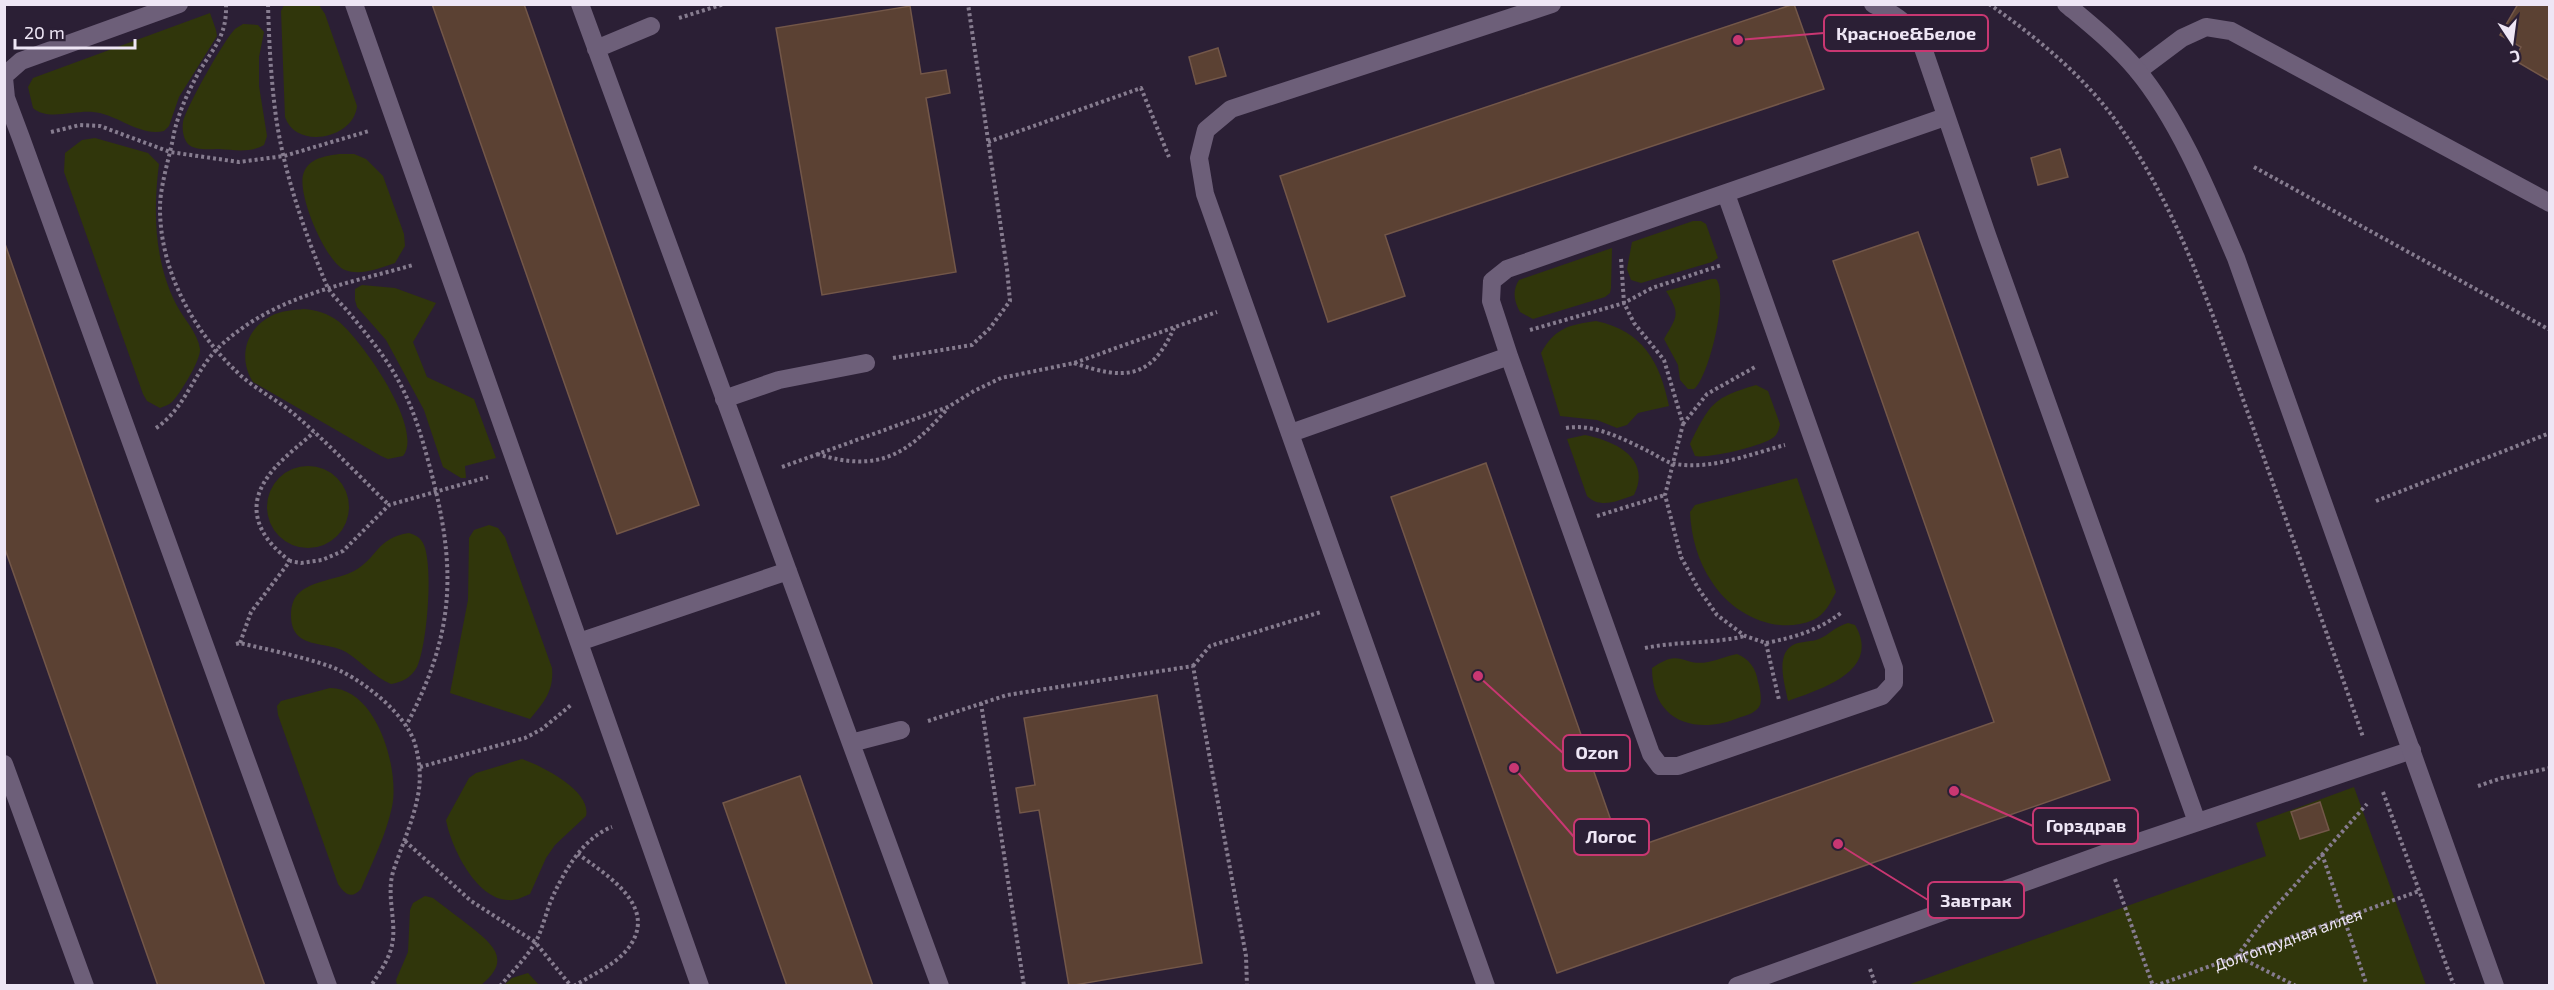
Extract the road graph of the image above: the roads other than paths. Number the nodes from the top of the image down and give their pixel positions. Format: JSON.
{"nodes":[{"id":1,"x":179,"y":4,"type":"edge"},
{"id":2,"x":354,"y":4,"type":"edge"},
{"id":3,"x":580,"y":4,"type":"edge"},
{"id":4,"x":1552,"y":4,"type":"edge"},
{"id":5,"x":1873,"y":4,"type":"edge"},
{"id":6,"x":2066,"y":5,"type":"edge"},
{"id":7,"x":651,"y":26,"type":"road end"},
{"id":8,"x":596,"y":49,"type":"junction"},
{"id":9,"x":2138,"y":71,"type":"junction"},
{"id":10,"x":4,"y":77,"type":"edge"},
{"id":11,"x":1945,"y":117,"type":"junction"},
{"id":12,"x":14,"y":131,"type":"edge"},
{"id":13,"x":1726,"y":194,"type":"junction"},
{"id":14,"x":2550,"y":203,"type":"edge"},
{"id":15,"x":1509,"y":356,"type":"junction"},
{"id":16,"x":866,"y":363,"type":"road end"},
{"id":17,"x":724,"y":399,"type":"junction"},
{"id":18,"x":1291,"y":433,"type":"junction"},
{"id":19,"x":788,"y":571,"type":"junction"},
{"id":20,"x":579,"y":642,"type":"junction"},
{"id":21,"x":901,"y":730,"type":"road end"},
{"id":22,"x":851,"y":743,"type":"junction"},
{"id":23,"x":2412,"y":750,"type":"junction"},
{"id":24,"x":4,"y":764,"type":"edge"},
{"id":25,"x":2197,"y":822,"type":"junction"},
{"id":26,"x":85,"y":986,"type":"edge"},
{"id":27,"x":328,"y":986,"type":"edge"},
{"id":28,"x":700,"y":986,"type":"edge"},
{"id":29,"x":940,"y":986,"type":"edge"},
{"id":30,"x":1486,"y":986,"type":"edge"},
{"id":31,"x":1737,"y":986,"type":"edge"},
{"id":32,"x":2495,"y":986,"type":"edge"}],
"edges":[{"from":1,"to":10,"type":"street"},
{"from":2,"to":20,"type":"street"},
{"from":3,"to":8,"type":"street"},
{"from":4,"to":18,"type":"street"},
{"from":5,"to":11,"type":"street"},
{"from":6,"to":9,"type":"street"},
{"from":7,"to":8,"type":"street"},
{"from":8,"to":17,"type":"street"},
{"from":9,"to":14,"type":"street"},
{"from":9,"to":23,"type":"street"},
{"from":10,"to":12,"type":"street"},
{"from":11,"to":13,"type":"street"},
{"from":11,"to":25,"type":"street"},
{"from":12,"to":27,"type":"street"},
{"from":13,"to":15,"type":"street"},
{"from":13,"to":15,"type":"street"},
{"from":15,"to":18,"type":"street"},
{"from":16,"to":17,"type":"street"},
{"from":17,"to":19,"type":"street"},
{"from":18,"to":30,"type":"street"},
{"from":19,"to":20,"type":"street"},
{"from":19,"to":22,"type":"street"},
{"from":20,"to":28,"type":"street"},
{"from":21,"to":22,"type":"street"},
{"from":22,"to":29,"type":"street"},
{"from":23,"to":25,"type":"street"},
{"from":23,"to":32,"type":"street"},
{"from":24,"to":26,"type":"street"},
{"from":25,"to":31,"type":"street"}]}
